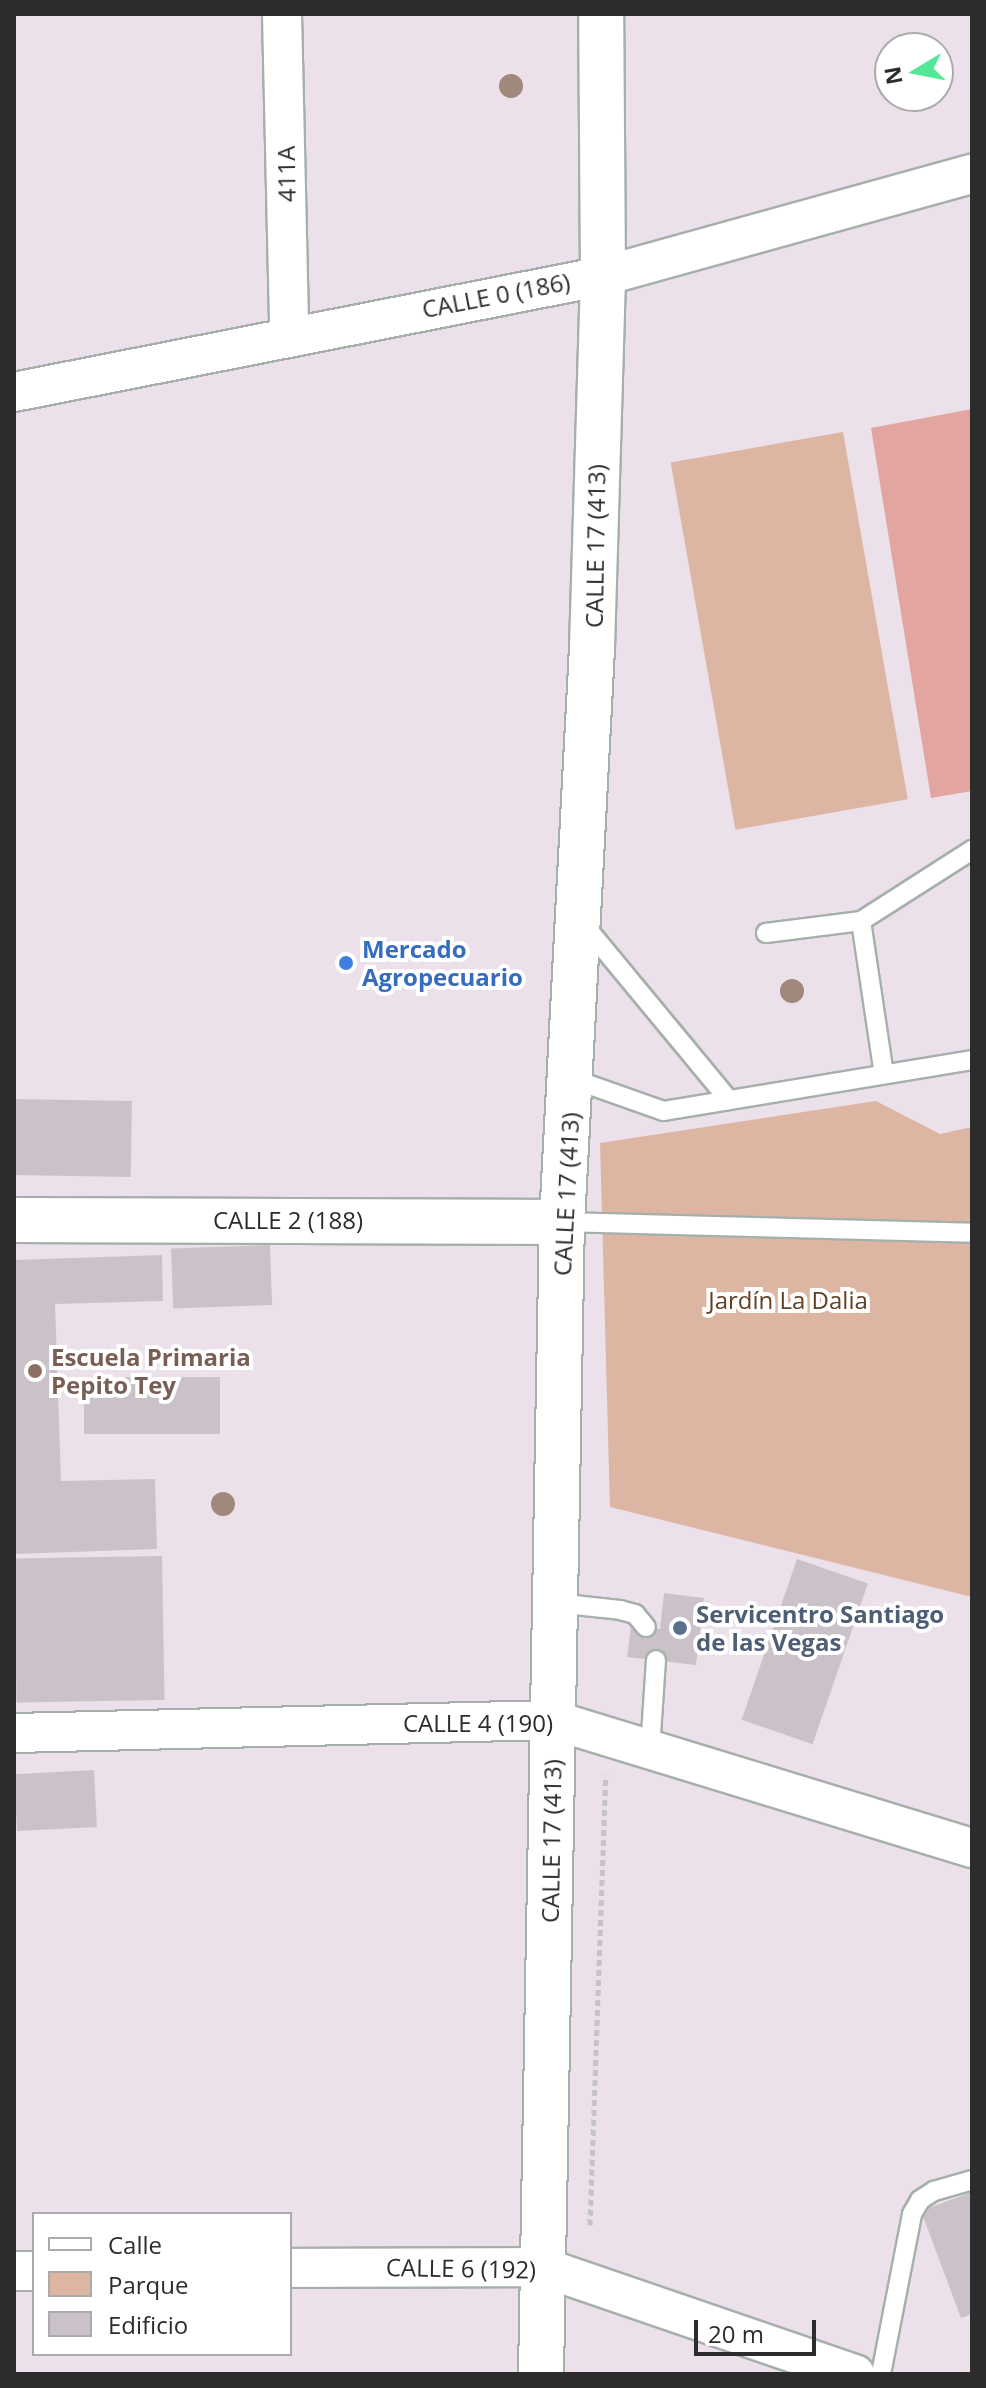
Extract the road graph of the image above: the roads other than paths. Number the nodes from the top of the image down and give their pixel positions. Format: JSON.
{"nodes":[{"id":1,"x":282,"y":14,"type":"edge"},
{"id":2,"x":601,"y":14,"type":"edge"},
{"id":3,"x":972,"y":174,"type":"edge"},
{"id":4,"x":603,"y":276,"type":"junction"},
{"id":5,"x":289,"y":334,"type":"junction"},
{"id":6,"x":14,"y":392,"type":"edge"},
{"id":7,"x":972,"y":850,"type":"edge"},
{"id":8,"x":580,"y":921,"type":"junction"},
{"id":9,"x":861,"y":921,"type":"junction"},
{"id":10,"x":766,"y":933,"type":"dead end"},
{"id":11,"x":972,"y":1060,"type":"edge"},
{"id":12,"x":884,"y":1074,"type":"junction"},
{"id":13,"x":573,"y":1079,"type":"junction"},
{"id":14,"x":729,"y":1100,"type":"junction"},
{"id":15,"x":14,"y":1220,"type":"edge"},
{"id":16,"x":562,"y":1222,"type":"junction"},
{"id":17,"x":972,"y":1233,"type":"edge"},
{"id":18,"x":555,"y":1603,"type":"junction"},
{"id":19,"x":646,"y":1627,"type":"dead end"},
{"id":20,"x":656,"y":1660,"type":"dead end"},
{"id":21,"x":553,"y":1720,"type":"junction"},
{"id":22,"x":14,"y":1733,"type":"edge"},
{"id":23,"x":650,"y":1750,"type":"junction"},
{"id":24,"x":972,"y":1848,"type":"edge"},
{"id":25,"x":972,"y":2180,"type":"edge"},
{"id":26,"x":542,"y":2267,"type":"junction"},
{"id":27,"x":292,"y":2268,"type":"edge"},
{"id":28,"x":541,"y":2374,"type":"edge"},
{"id":29,"x":855,"y":2374,"type":"edge"},
{"id":30,"x":881,"y":2374,"type":"edge"}],
"edges":[{"from":1,"to":5,"type":"street","name":"411A"},
{"from":2,"to":4,"type":"main road","name":"CALLE 17 (413)"},
{"from":3,"to":4,"type":"street","name":"CALLE 0 (186)"},
{"from":4,"to":5,"type":"street","name":"CALLE 0 (186)"},
{"from":4,"to":8,"type":"main road","name":"CALLE 17 (413)"},
{"from":5,"to":6,"type":"street","name":"CALLE 0 (186)"},
{"from":7,"to":9,"type":"lane"},
{"from":8,"to":13,"type":"main road","name":"CALLE 17 (413)"},
{"from":8,"to":14,"type":"lane"},
{"from":9,"to":10,"type":"lane"},
{"from":9,"to":12,"type":"lane"},
{"from":11,"to":12,"type":"lane"},
{"from":12,"to":14,"type":"lane"},
{"from":13,"to":14,"type":"lane"},
{"from":13,"to":16,"type":"main road","name":"CALLE 17 (413)"},
{"from":15,"to":16,"type":"main road","name":"CALLE 2 (188)"},
{"from":16,"to":17,"type":"lane"},
{"from":16,"to":18,"type":"main road","name":"CALLE 17 (413)"},
{"from":18,"to":19,"type":"lane"},
{"from":18,"to":21,"type":"main road","name":"CALLE 17 (413)"},
{"from":20,"to":23,"type":"lane"},
{"from":21,"to":22,"type":"street","name":"CALLE 4 (190)"},
{"from":21,"to":23,"type":"street","name":"CALLE 4 (190)"},
{"from":21,"to":26,"type":"main road","name":"CALLE 17 (413)"},
{"from":23,"to":24,"type":"street","name":"CALLE 4 (190)"},
{"from":25,"to":30,"type":"lane"},
{"from":26,"to":27,"type":"street","name":"CALLE 6 (192)"},
{"from":26,"to":28,"type":"main road","name":"CALLE 17 (413)"},
{"from":26,"to":29,"type":"street","name":"CALLE 6 (192)"}]}
